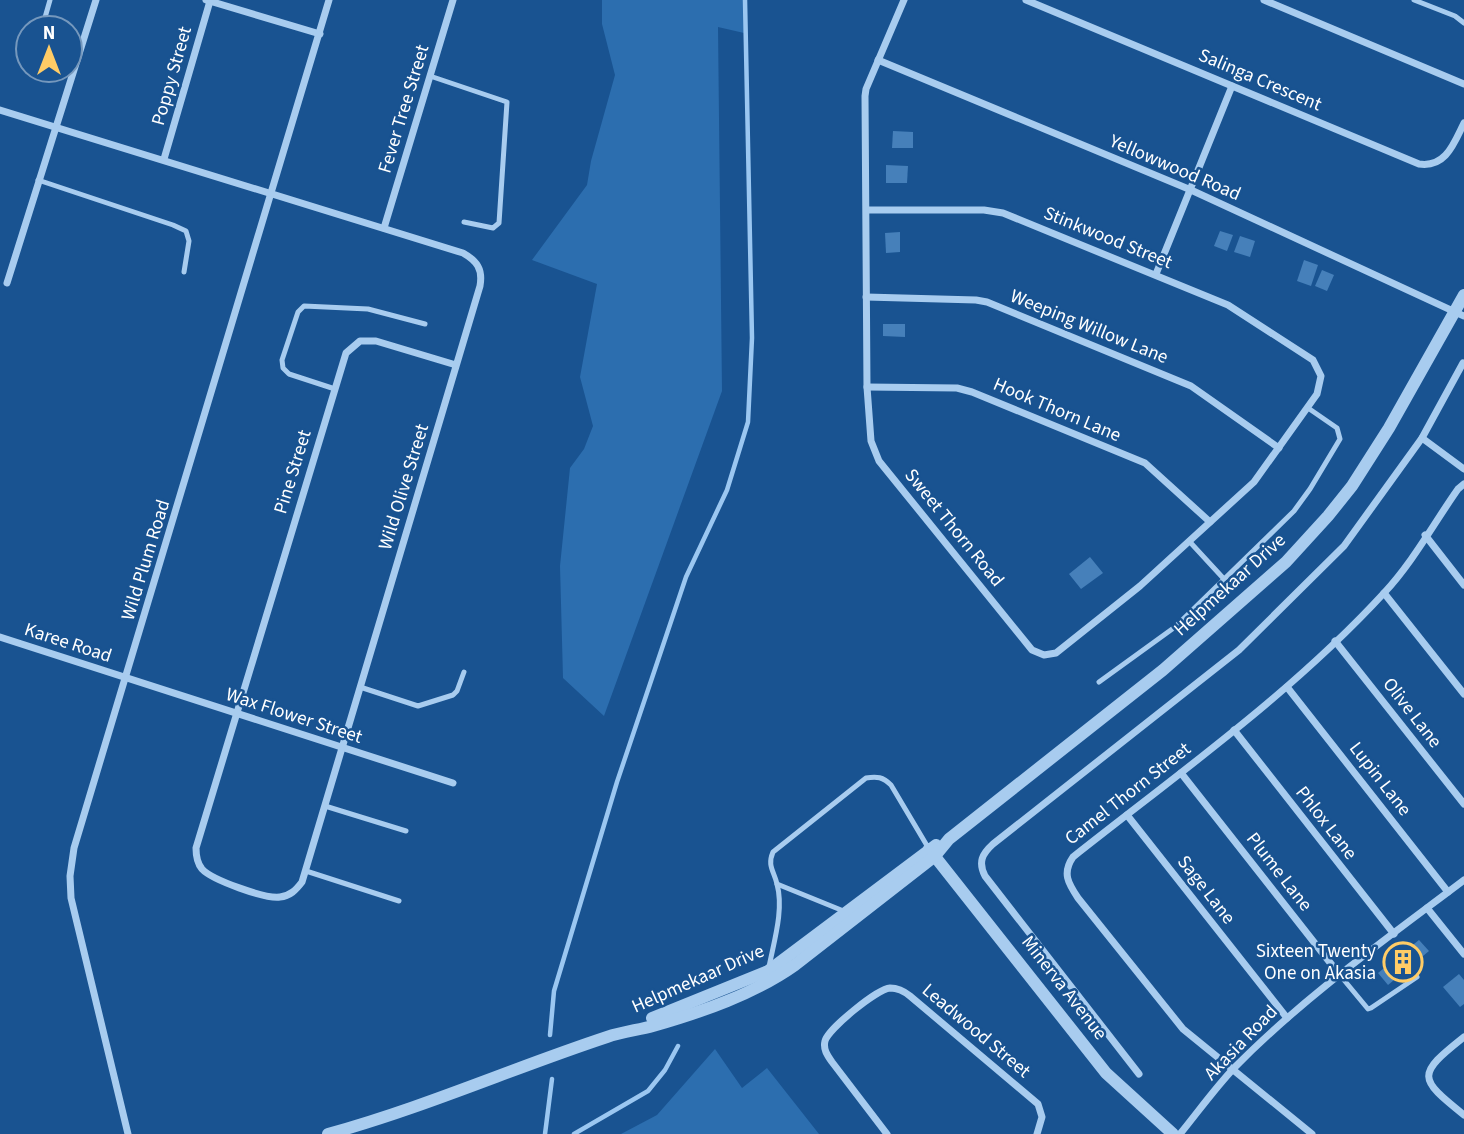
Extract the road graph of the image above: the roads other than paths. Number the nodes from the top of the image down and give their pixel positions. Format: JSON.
{"nodes":[{"id":1,"x":96,"y":0,"type":"edge"},
{"id":2,"x":330,"y":0,"type":"edge"},
{"id":3,"x":453,"y":0,"type":"edge"},
{"id":4,"x":904,"y":0,"type":"edge"},
{"id":5,"x":1027,"y":0,"type":"edge"},
{"id":6,"x":1264,"y":0,"type":"edge"},
{"id":7,"x":1414,"y":0,"type":"edge"},
{"id":8,"x":207,"y":1,"type":"edge"},
{"id":9,"x":1464,"y":23,"type":"edge"},
{"id":10,"x":320,"y":34,"type":"junction"},
{"id":11,"x":878,"y":60,"type":"junction"},
{"id":12,"x":430,"y":76,"type":"junction"},
{"id":13,"x":1464,"y":84,"type":"edge"},
{"id":14,"x":1232,"y":86,"type":"junction"},
{"id":15,"x":0,"y":110,"type":"edge"},
{"id":16,"x":1464,"y":123,"type":"edge"},
{"id":17,"x":54,"y":127,"type":"junction"},
{"id":18,"x":164,"y":159,"type":"junction"},
{"id":19,"x":38,"y":180,"type":"junction"},
{"id":20,"x":1191,"y":190,"type":"junction"},
{"id":21,"x":272,"y":193,"type":"junction"},
{"id":22,"x":866,"y":210,"type":"junction"},
{"id":23,"x":464,"y":222,"type":"dead end"},
{"id":24,"x":384,"y":228,"type":"junction"},
{"id":25,"x":184,"y":272,"type":"dead end"},
{"id":26,"x":1156,"y":274,"type":"junction"},
{"id":27,"x":7,"y":283,"type":"dead end"},
{"id":28,"x":1464,"y":295,"type":"edge"},
{"id":29,"x":866,"y":298,"type":"junction"},
{"id":30,"x":1460,"y":314,"type":"edge"},
{"id":31,"x":425,"y":324,"type":"dead end"},
{"id":32,"x":1463,"y":363,"type":"edge"},
{"id":33,"x":1317,"y":364,"type":"joint"},
{"id":34,"x":456,"y":365,"type":"junction"},
{"id":35,"x":867,"y":387,"type":"junction"},
{"id":36,"x":335,"y":389,"type":"junction"},
{"id":37,"x":1308,"y":408,"type":"junction"},
{"id":38,"x":1422,"y":438,"type":"junction"},
{"id":39,"x":1279,"y":447,"type":"junction"},
{"id":40,"x":1464,"y":469,"type":"edge"},
{"id":41,"x":1464,"y":484,"type":"edge"},
{"id":42,"x":1210,"y":522,"type":"junction"},
{"id":43,"x":1425,"y":535,"type":"junction"},
{"id":44,"x":1189,"y":541,"type":"junction"},
{"id":45,"x":1224,"y":579,"type":"junction"},
{"id":46,"x":1464,"y":585,"type":"edge"},
{"id":47,"x":1384,"y":593,"type":"junction"},
{"id":48,"x":0,"y":637,"type":"edge"},
{"id":49,"x":1335,"y":641,"type":"junction"},
{"id":50,"x":464,"y":673,"type":"dead end"},
{"id":51,"x":127,"y":679,"type":"junction"},
{"id":52,"x":1099,"y":682,"type":"dead end"},
{"id":53,"x":360,"y":687,"type":"junction"},
{"id":54,"x":1287,"y":687,"type":"junction"},
{"id":55,"x":1464,"y":694,"type":"edge"},
{"id":56,"x":237,"y":714,"type":"junction"},
{"id":57,"x":1234,"y":730,"type":"junction"},
{"id":58,"x":342,"y":748,"type":"junction"},
{"id":59,"x":1181,"y":773,"type":"junction"},
{"id":60,"x":453,"y":783,"type":"dead end"},
{"id":61,"x":1464,"y":804,"type":"edge"},
{"id":62,"x":325,"y":806,"type":"junction"},
{"id":63,"x":1127,"y":814,"type":"junction"},
{"id":64,"x":405,"y":831,"type":"dead end"},
{"id":65,"x":932,"y":853,"type":"junction"},
{"id":66,"x":306,"y":871,"type":"junction"},
{"id":67,"x":1464,"y":880,"type":"edge"},
{"id":68,"x":777,"y":884,"type":"junction"},
{"id":69,"x":1448,"y":892,"type":"junction"},
{"id":70,"x":399,"y":901,"type":"dead end"},
{"id":71,"x":1427,"y":908,"type":"junction"},
{"id":72,"x":847,"y":913,"type":"junction"},
{"id":73,"x":1394,"y":934,"type":"junction"},
{"id":74,"x":1464,"y":954,"type":"edge"},
{"id":75,"x":768,"y":971,"type":"junction"},
{"id":76,"x":1339,"y":975,"type":"junction"},
{"id":77,"x":1417,"y":977,"type":"dead end"},
{"id":78,"x":1287,"y":1018,"type":"junction"},
{"id":79,"x":631,"y":1030,"type":"junction"},
{"id":80,"x":1464,"y":1037,"type":"edge"},
{"id":81,"x":1233,"y":1069,"type":"junction"},
{"id":82,"x":1139,"y":1074,"type":"dead end"},
{"id":83,"x":1464,"y":1115,"type":"edge"},
{"id":84,"x":128,"y":1134,"type":"edge"},
{"id":85,"x":328,"y":1134,"type":"edge"},
{"id":86,"x":887,"y":1134,"type":"edge"},
{"id":87,"x":1037,"y":1134,"type":"edge"},
{"id":88,"x":1173,"y":1134,"type":"edge"},
{"id":89,"x":1180,"y":1134,"type":"edge"},
{"id":90,"x":1312,"y":1134,"type":"edge"}],
"edges":[{"from":1,"to":17,"type":"street"},
{"from":2,"to":10,"type":"street","name":"Wild Plum Road"},
{"from":3,"to":12,"type":"street","name":"Fever Tree Street"},
{"from":4,"to":11,"type":"street","name":"Sweet Thorn Road"},
{"from":5,"to":14,"type":"street","name":"Salinga Crescent"},
{"from":6,"to":13,"type":"street"},
{"from":7,"to":9,"type":"lane"},
{"from":8,"to":10,"type":"street"},
{"from":8,"to":18,"type":"street","name":"Poppy Street"},
{"from":10,"to":21,"type":"street","name":"Wild Plum Road"},
{"from":11,"to":20,"type":"street","name":"Yellowwood Road"},
{"from":11,"to":22,"type":"street","name":"Sweet Thorn Road"},
{"from":12,"to":23,"type":"lane"},
{"from":12,"to":24,"type":"street","name":"Fever Tree Street"},
{"from":14,"to":16,"type":"street","name":"Salinga Crescent"},
{"from":14,"to":20,"type":"street"},
{"from":15,"to":17,"type":"street","name":"Wild Olive Street"},
{"from":17,"to":18,"type":"street","name":"Wild Olive Street"},
{"from":17,"to":19,"type":"street"},
{"from":18,"to":21,"type":"street","name":"Wild Olive Street"},
{"from":19,"to":25,"type":"lane"},
{"from":19,"to":27,"type":"street"},
{"from":20,"to":26,"type":"street"},
{"from":20,"to":30,"type":"street","name":"Yellowwood Road"},
{"from":21,"to":24,"type":"street","name":"Wild Olive Street"},
{"from":21,"to":51,"type":"street","name":"Wild Plum Road"},
{"from":22,"to":26,"type":"street","name":"Stinkwood Street"},
{"from":22,"to":29,"type":"street","name":"Sweet Thorn Road"},
{"from":24,"to":34,"type":"street","name":"Wild Olive Street"},
{"from":26,"to":33,"type":"street","name":"Stinkwood Street"},
{"from":28,"to":30,"type":"street","name":"Helpmekaar Drive"},
{"from":29,"to":35,"type":"street","name":"Sweet Thorn Road"},
{"from":29,"to":39,"type":"street","name":"Weeping Willow Lane"},
{"from":30,"to":65,"type":"street","name":"Helpmekaar Drive"},
{"from":31,"to":36,"type":"lane"},
{"from":32,"to":38,"type":"street"},
{"from":33,"to":37,"type":"street","name":"Sweet Thorn Road"},
{"from":34,"to":36,"type":"street","name":"Pine Street"},
{"from":34,"to":53,"type":"street","name":"Wild Olive Street"},
{"from":35,"to":42,"type":"street","name":"Hook Thorn Lane"},
{"from":35,"to":44,"type":"street","name":"Sweet Thorn Road"},
{"from":36,"to":56,"type":"street","name":"Pine Street"},
{"from":37,"to":39,"type":"street","name":"Sweet Thorn Road"},
{"from":37,"to":45,"type":"lane"},
{"from":38,"to":40,"type":"street"},
{"from":38,"to":82,"type":"street"},
{"from":39,"to":42,"type":"street","name":"Sweet Thorn Road"},
{"from":41,"to":43,"type":"street","name":"Camel Thorn Street"},
{"from":42,"to":44,"type":"street","name":"Sweet Thorn Road"},
{"from":43,"to":46,"type":"street"},
{"from":43,"to":47,"type":"street","name":"Camel Thorn Street"},
{"from":44,"to":45,"type":"lane"},
{"from":45,"to":52,"type":"lane"},
{"from":47,"to":49,"type":"street","name":"Camel Thorn Street"},
{"from":47,"to":55,"type":"street"},
{"from":48,"to":51,"type":"street","name":"Karee Road"},
{"from":49,"to":54,"type":"street","name":"Camel Thorn Street"},
{"from":49,"to":61,"type":"street","name":"Olive Lane"},
{"from":50,"to":53,"type":"lane"},
{"from":51,"to":56,"type":"street","name":"Wax Flower Street"},
{"from":51,"to":84,"type":"street","name":"Wild Plum Road"},
{"from":53,"to":58,"type":"street","name":"Wild Olive Street"},
{"from":54,"to":57,"type":"street","name":"Camel Thorn Street"},
{"from":54,"to":69,"type":"street","name":"Lupin Lane"},
{"from":56,"to":58,"type":"street","name":"Wax Flower Street"},
{"from":56,"to":66,"type":"street","name":"Wild Olive Street"},
{"from":57,"to":59,"type":"street","name":"Camel Thorn Street"},
{"from":57,"to":73,"type":"street","name":"Phlox Lane"},
{"from":58,"to":60,"type":"street","name":"Wax Flower Street"},
{"from":58,"to":62,"type":"street","name":"Wild Olive Street"},
{"from":59,"to":63,"type":"street","name":"Camel Thorn Street"},
{"from":59,"to":76,"type":"street","name":"Plume Lane"},
{"from":62,"to":64,"type":"lane"},
{"from":62,"to":66,"type":"street","name":"Wild Olive Street"},
{"from":63,"to":78,"type":"street","name":"Sage Lane"},
{"from":63,"to":81,"type":"street","name":"Camel Thorn Street"},
{"from":65,"to":68,"type":"lane"},
{"from":65,"to":72,"type":"street","name":"Helpmekaar Drive"},
{"from":65,"to":79,"type":"street","name":"Helpmekaar Drive"},
{"from":65,"to":88,"type":"street","name":"Minerva Avenue"},
{"from":66,"to":70,"type":"lane"},
{"from":67,"to":69,"type":"street","name":"Akasia Road"},
{"from":68,"to":72,"type":"lane"},
{"from":68,"to":75,"type":"lane"},
{"from":69,"to":71,"type":"street","name":"Akasia Road"},
{"from":71,"to":73,"type":"street","name":"Akasia Road"},
{"from":71,"to":74,"type":"street"},
{"from":72,"to":75,"type":"street","name":"Helpmekaar Drive"},
{"from":73,"to":76,"type":"street","name":"Akasia Road"},
{"from":75,"to":79,"type":"street","name":"Helpmekaar Drive"},
{"from":76,"to":77,"type":"lane","name":"Plume Lane"},
{"from":76,"to":78,"type":"street","name":"Akasia Road"},
{"from":78,"to":81,"type":"street","name":"Akasia Road"},
{"from":79,"to":85,"type":"street","name":"Helpmekaar Drive"},
{"from":80,"to":83,"type":"street"},
{"from":81,"to":89,"type":"street","name":"Akasia Road"},
{"from":81,"to":90,"type":"street","name":"Camel Thorn Street"},
{"from":86,"to":87,"type":"street","name":"Leadwood Street"}]}
